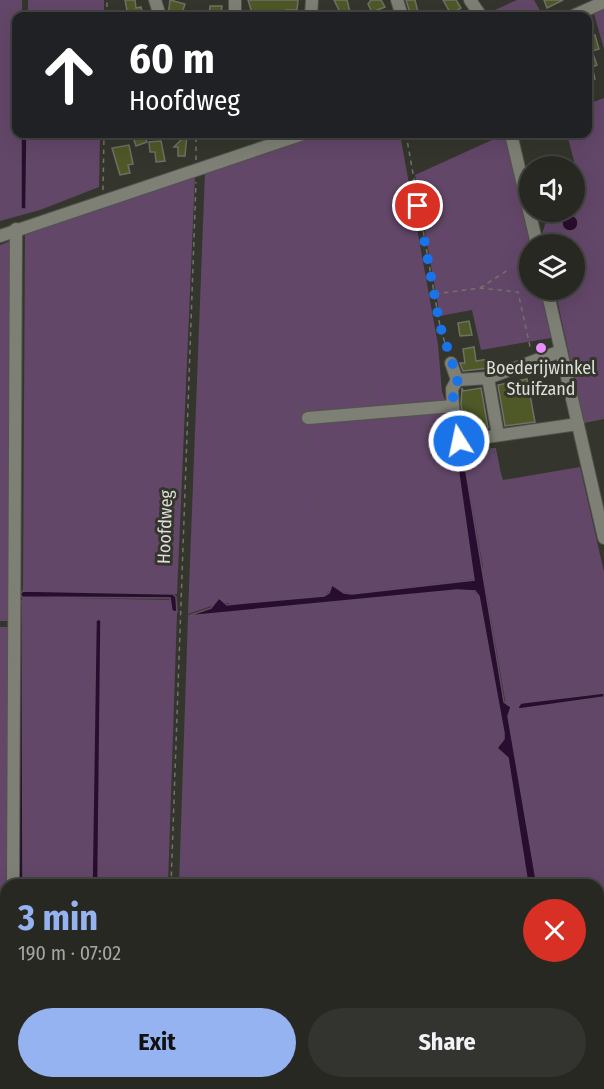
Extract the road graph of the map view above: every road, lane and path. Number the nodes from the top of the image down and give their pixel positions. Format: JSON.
{"nodes":[{"id":1,"x":604,"y":2,"type":"edge"},
{"id":2,"x":582,"y":12,"type":"edge"},
{"id":3,"x":104,"y":138,"type":"edge"},
{"id":4,"x":196,"y":138,"type":"edge"},
{"id":5,"x":291,"y":138,"type":"edge"},
{"id":6,"x":407,"y":138,"type":"edge"},
{"id":7,"x":512,"y":138,"type":"edge"},
{"id":8,"x":196,"y":170,"type":"junction"},
{"id":9,"x":103,"y":194,"type":"dead end"},
{"id":10,"x":16,"y":229,"type":"junction"},
{"id":11,"x":535,"y":234,"type":"edge"},
{"id":12,"x":0,"y":236,"type":"edge"},
{"id":13,"x":508,"y":270,"type":"dead end"},
{"id":14,"x":479,"y":288,"type":"junction"},
{"id":15,"x":434,"y":294,"type":"junction"},
{"id":16,"x":549,"y":300,"type":"edge"},
{"id":17,"x":561,"y":351,"type":"junction"},
{"id":18,"x":533,"y":362,"type":"junction"},
{"id":19,"x":452,"y":363,"type":"joint"},
{"id":20,"x":488,"y":378,"type":"junction"},
{"id":21,"x":458,"y":380,"type":"junction"},
{"id":22,"x":453,"y":406,"type":"junction"},
{"id":23,"x":308,"y":418,"type":"dead end"},
{"id":24,"x":578,"y":424,"type":"junction"},
{"id":25,"x":498,"y":435,"type":"junction"},
{"id":26,"x":604,"y":538,"type":"edge"},
{"id":27,"x":13,"y":879,"type":"edge"},
{"id":28,"x":171,"y":879,"type":"edge"}],
"edges":[{"from":1,"to":2,"type":"street"},
{"from":3,"to":9,"type":"path"},
{"from":4,"to":8,"type":"path","name":"Hoofdweg"},
{"from":5,"to":8,"type":"street"},
{"from":6,"to":15,"type":"path"},
{"from":7,"to":11,"type":"street"},
{"from":8,"to":10,"type":"street"},
{"from":8,"to":28,"type":"path","name":"Hoofdweg"},
{"from":10,"to":12,"type":"street"},
{"from":10,"to":27,"type":"street"},
{"from":13,"to":14,"type":"path"},
{"from":14,"to":15,"type":"path"},
{"from":14,"to":18,"type":"path"},
{"from":15,"to":19,"type":"path"},
{"from":16,"to":17,"type":"street"},
{"from":17,"to":18,"type":"street"},
{"from":17,"to":24,"type":"street"},
{"from":18,"to":20,"type":"street"},
{"from":19,"to":21,"type":"street"},
{"from":20,"to":21,"type":"street"},
{"from":20,"to":25,"type":"street"},
{"from":21,"to":22,"type":"street"},
{"from":22,"to":23,"type":"street"},
{"from":22,"to":25,"type":"street"},
{"from":24,"to":25,"type":"street"},
{"from":24,"to":26,"type":"street"}]}
